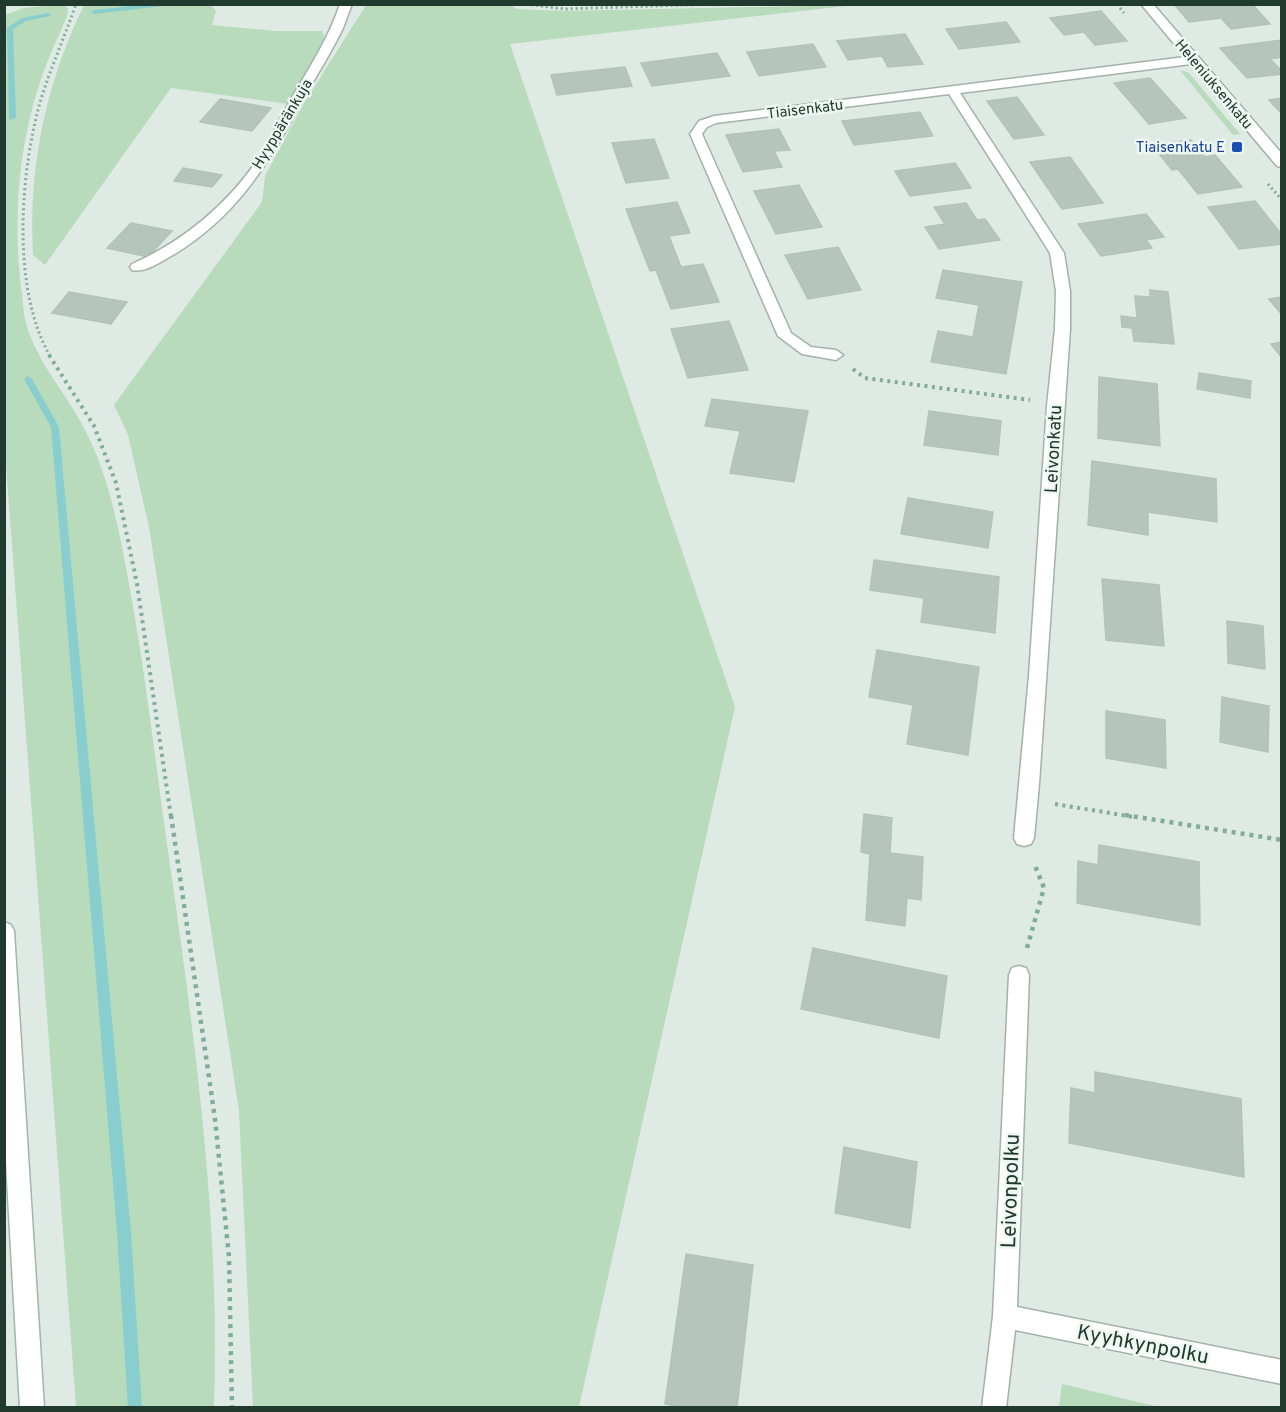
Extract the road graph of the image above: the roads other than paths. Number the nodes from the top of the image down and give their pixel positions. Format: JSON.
{"nodes":[{"id":1,"x":346,"y":4,"type":"edge"},
{"id":2,"x":1146,"y":4,"type":"edge"},
{"id":3,"x":1194,"y":60,"type":"junction"},
{"id":4,"x":952,"y":91,"type":"junction"},
{"id":5,"x":1281,"y":163,"type":"edge"},
{"id":6,"x":137,"y":267,"type":"dead end"},
{"id":7,"x":836,"y":355,"type":"road end"},
{"id":8,"x":1024,"y":838,"type":"road end"},
{"id":9,"x":4,"y":931,"type":"edge"},
{"id":10,"x":1019,"y":975,"type":"road end"},
{"id":11,"x":1005,"y":1316,"type":"junction"},
{"id":12,"x":1281,"y":1372,"type":"edge"},
{"id":13,"x":32,"y":1407,"type":"edge"},
{"id":14,"x":994,"y":1407,"type":"edge"}],
"edges":[{"from":1,"to":6,"type":"street","name":"Hyyppäränkuja"},
{"from":2,"to":3,"type":"street","name":"Heleniuksenkatu"},
{"from":3,"to":4,"type":"street","name":"Tiaisenkatu"},
{"from":3,"to":5,"type":"street","name":"Heleniuksenkatu"},
{"from":4,"to":7,"type":"street","name":"Tiaisenkatu"},
{"from":4,"to":8,"type":"street","name":"Leivonkatu"},
{"from":9,"to":13,"type":"street"},
{"from":10,"to":11,"type":"street","name":"Leivonpolku"},
{"from":11,"to":12,"type":"street","name":"Kyyhkynpolku"},
{"from":11,"to":14,"type":"street","name":"Leivonpolku"}]}
